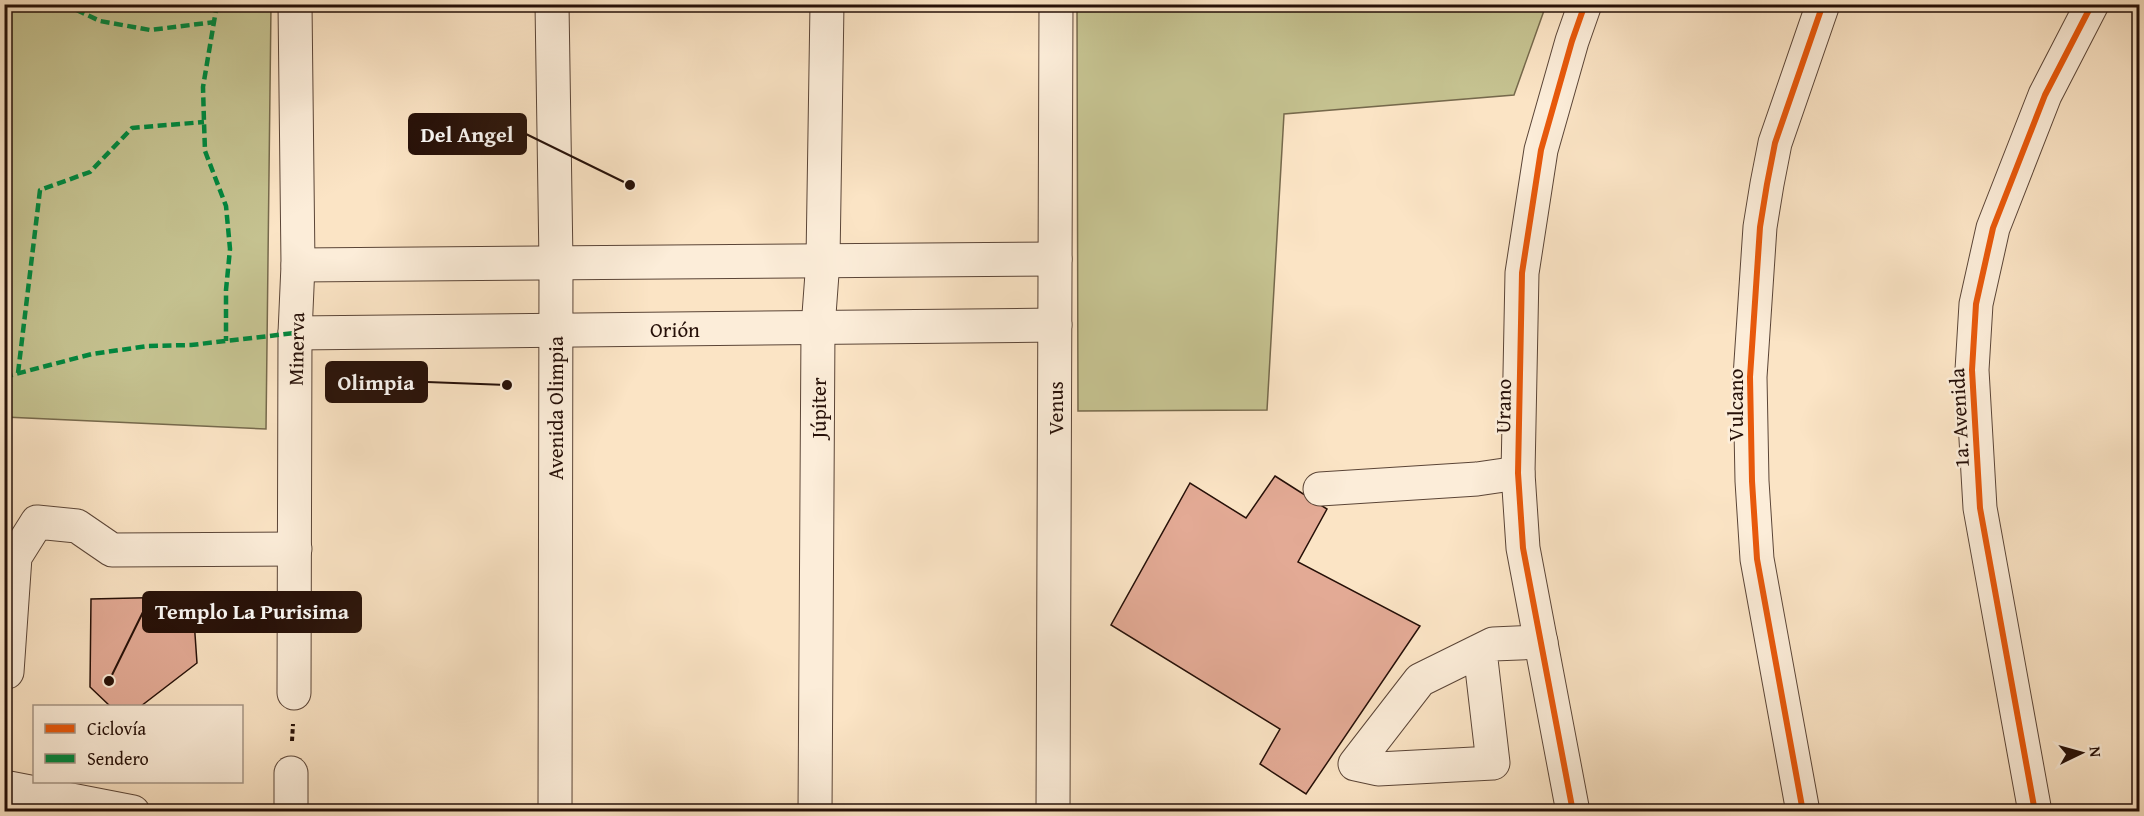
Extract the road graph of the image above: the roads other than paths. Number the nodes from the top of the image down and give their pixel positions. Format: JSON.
{"nodes":[{"id":1,"x":295,"y":4,"type":"edge"},
{"id":2,"x":552,"y":4,"type":"edge"},
{"id":3,"x":827,"y":4,"type":"edge"},
{"id":4,"x":1056,"y":4,"type":"edge"},
{"id":5,"x":1585,"y":4,"type":"edge"},
{"id":6,"x":1823,"y":4,"type":"edge"},
{"id":7,"x":2092,"y":4,"type":"edge"},
{"id":8,"x":1055,"y":259,"type":"junction"},
{"id":9,"x":823,"y":260,"type":"junction"},
{"id":10,"x":556,"y":262,"type":"junction"},
{"id":11,"x":298,"y":266,"type":"junction"},
{"id":12,"x":1055,"y":325,"type":"junction"},
{"id":13,"x":818,"y":328,"type":"junction"},
{"id":14,"x":555,"y":329,"type":"junction"},
{"id":15,"x":295,"y":333,"type":"junction"},
{"id":16,"x":1518,"y":473,"type":"junction"},
{"id":17,"x":1320,"y":489,"type":"dead end"},
{"id":18,"x":295,"y":549,"type":"junction"},
{"id":19,"x":1541,"y":642,"type":"junction"},
{"id":20,"x":1480,"y":651,"type":"junction"},
{"id":21,"x":8,"y":672,"type":"dead end"},
{"id":22,"x":294,"y":693,"type":"road end"},
{"id":23,"x":291,"y":773,"type":"road end"},
{"id":24,"x":4,"y":787,"type":"edge"},
{"id":25,"x":133,"y":812,"type":"edge"},
{"id":26,"x":291,"y":812,"type":"edge"},
{"id":27,"x":555,"y":812,"type":"edge"},
{"id":28,"x":815,"y":812,"type":"edge"},
{"id":29,"x":1053,"y":812,"type":"edge"},
{"id":30,"x":1573,"y":812,"type":"edge"},
{"id":31,"x":1803,"y":812,"type":"edge"},
{"id":32,"x":2036,"y":812,"type":"edge"}],
"edges":[{"from":1,"to":11,"type":"street","name":"Minerva"},
{"from":2,"to":10,"type":"street","name":"Avenida Olimpia"},
{"from":3,"to":9,"type":"street","name":"Júpiter"},
{"from":4,"to":8,"type":"street","name":"Venus"},
{"from":5,"to":16,"type":"street","name":"Urano"},
{"from":6,"to":31,"type":"street","name":"Vulcano"},
{"from":7,"to":32,"type":"street","name":"1a. Avenida"},
{"from":8,"to":9,"type":"street"},
{"from":8,"to":12,"type":"street","name":"Venus"},
{"from":9,"to":10,"type":"street"},
{"from":9,"to":13,"type":"street","name":"Júpiter"},
{"from":10,"to":11,"type":"street"},
{"from":10,"to":14,"type":"street","name":"Avenida Olimpia"},
{"from":11,"to":15,"type":"street","name":"Minerva"},
{"from":12,"to":13,"type":"street","name":"Orión"},
{"from":12,"to":29,"type":"street","name":"Venus"},
{"from":13,"to":14,"type":"street","name":"Orión"},
{"from":13,"to":28,"type":"street","name":"Júpiter"},
{"from":14,"to":15,"type":"street","name":"Orión"},
{"from":14,"to":27,"type":"street","name":"Avenida Olimpia"},
{"from":15,"to":18,"type":"street","name":"Minerva"},
{"from":16,"to":17,"type":"street"},
{"from":16,"to":19,"type":"street","name":"Urano"},
{"from":18,"to":21,"type":"street"},
{"from":18,"to":22,"type":"street","name":"Minerva"},
{"from":19,"to":20,"type":"street"},
{"from":19,"to":30,"type":"street","name":"Urano"},
{"from":20,"to":20,"type":"street"},
{"from":23,"to":26,"type":"street"},
{"from":24,"to":25,"type":"street"}]}
